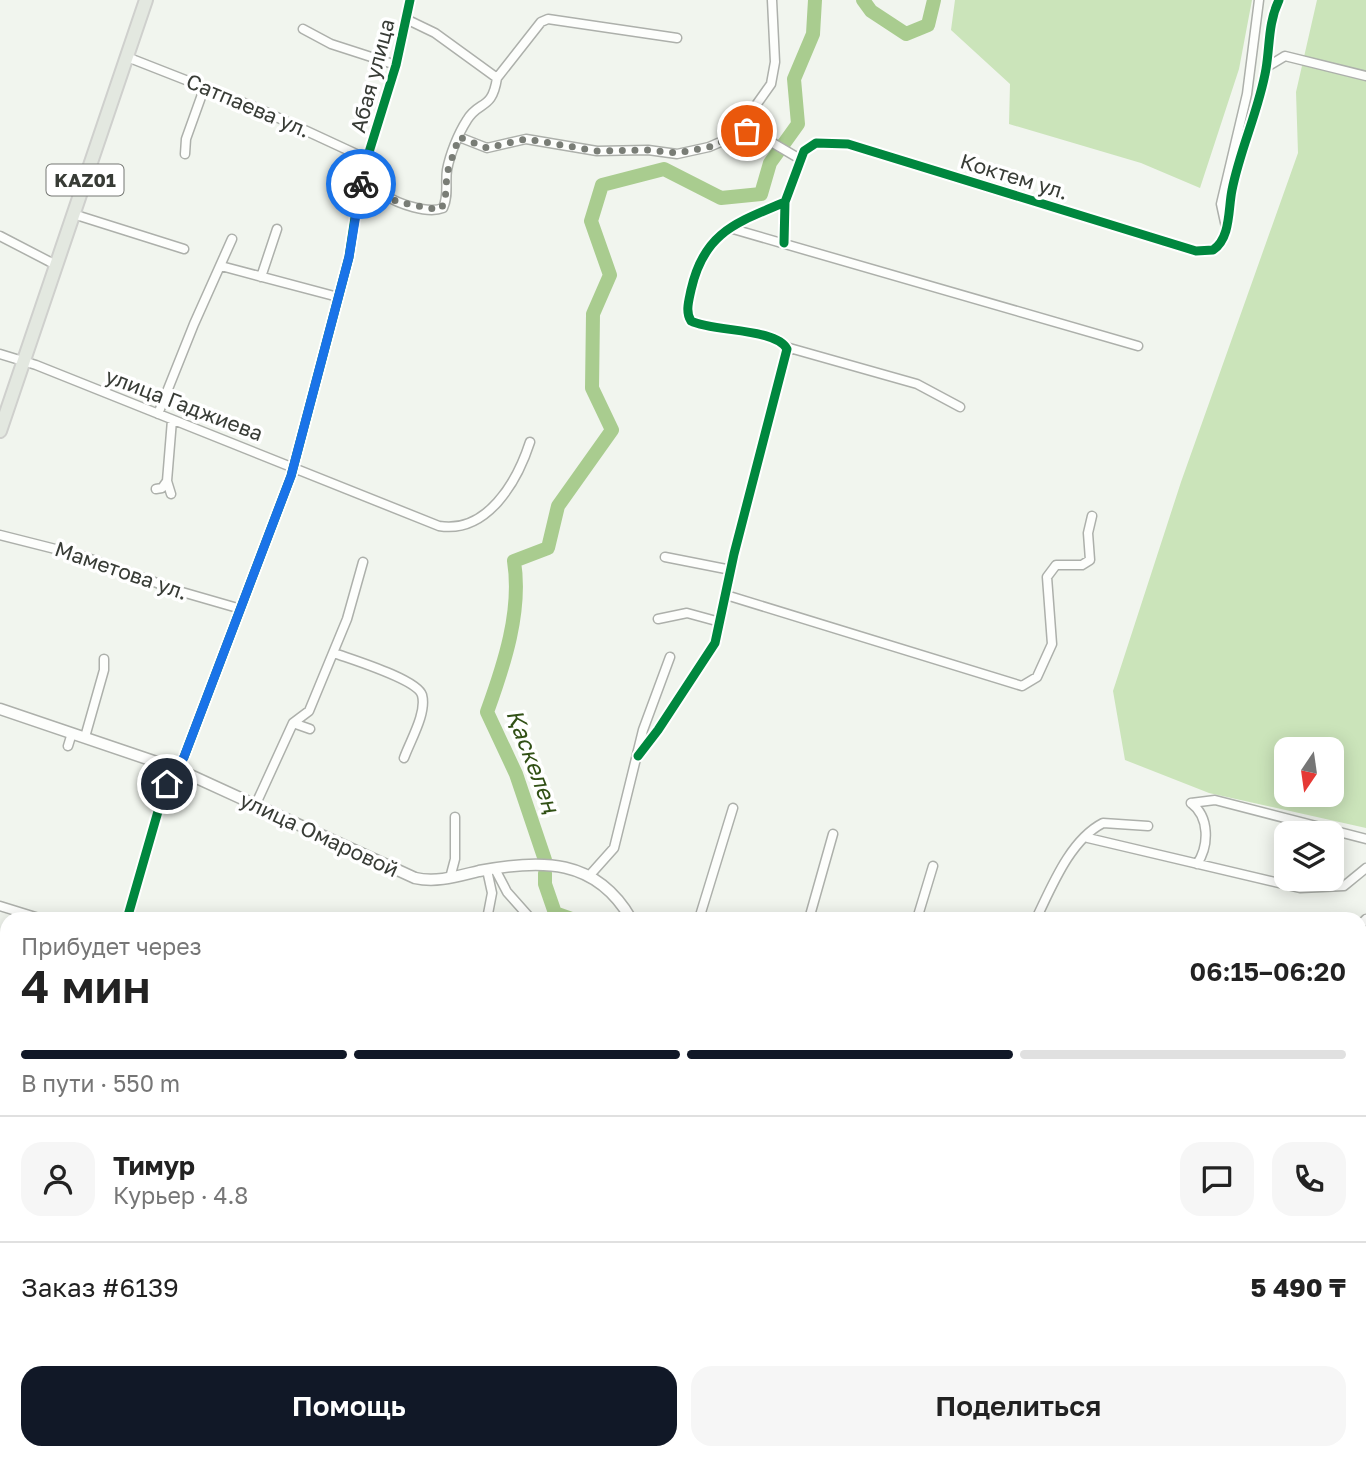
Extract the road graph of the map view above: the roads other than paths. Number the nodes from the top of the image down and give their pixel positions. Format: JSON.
{"nodes":[{"id":1,"x":146,"y":0,"type":"edge"},
{"id":2,"x":411,"y":0,"type":"edge"},
{"id":3,"x":772,"y":0,"type":"edge"},
{"id":4,"x":1259,"y":0,"type":"edge"},
{"id":5,"x":1279,"y":0,"type":"edge"},
{"id":6,"x":406,"y":19,"type":"junction"},
{"id":7,"x":303,"y":29,"type":"dead end"},
{"id":8,"x":677,"y":38,"type":"dead end"},
{"id":9,"x":127,"y":57,"type":"junction"},
{"id":10,"x":396,"y":65,"type":"junction"},
{"id":11,"x":1267,"y":67,"type":"junction"},
{"id":12,"x":1366,"y":76,"type":"edge"},
{"id":13,"x":497,"y":78,"type":"junction"},
{"id":14,"x":205,"y":86,"type":"junction"},
{"id":15,"x":744,"y":128,"type":"junction"},
{"id":16,"x":459,"y":137,"type":"junction"},
{"id":17,"x":185,"y":154,"type":"dead end"},
{"id":18,"x":368,"y":159,"type":"junction"},
{"id":19,"x":800,"y":159,"type":"junction"},
{"id":20,"x":363,"y":170,"type":"junction"},
{"id":21,"x":360,"y":183,"type":"junction"},
{"id":22,"x":382,"y":194,"type":"junction"},
{"id":23,"x":785,"y":202,"type":"junction"},
{"id":24,"x":73,"y":214,"type":"junction"},
{"id":25,"x":1226,"y":227,"type":"junction"},
{"id":26,"x":277,"y":229,"type":"dead end"},
{"id":27,"x":733,"y":229,"type":"junction"},
{"id":28,"x":0,"y":236,"type":"edge"},
{"id":29,"x":232,"y":239,"type":"dead end"},
{"id":30,"x":784,"y":243,"type":"junction"},
{"id":31,"x":184,"y":249,"type":"dead end"},
{"id":32,"x":56,"y":265,"type":"junction"},
{"id":33,"x":221,"y":266,"type":"junction"},
{"id":34,"x":261,"y":277,"type":"junction"},
{"id":35,"x":338,"y":297,"type":"junction"},
{"id":36,"x":1138,"y":346,"type":"dead end"},
{"id":37,"x":786,"y":347,"type":"junction"},
{"id":38,"x":0,"y":354,"type":"edge"},
{"id":39,"x":23,"y":361,"type":"junction"},
{"id":40,"x":960,"y":407,"type":"dead end"},
{"id":41,"x":158,"y":414,"type":"junction"},
{"id":42,"x":172,"y":419,"type":"junction"},
{"id":43,"x":0,"y":431,"type":"edge"},
{"id":44,"x":530,"y":442,"type":"dead end"},
{"id":45,"x":293,"y":467,"type":"junction"},
{"id":46,"x":167,"y":481,"type":"junction"},
{"id":47,"x":156,"y":489,"type":"dead end"},
{"id":48,"x":171,"y":494,"type":"dead end"},
{"id":49,"x":1092,"y":516,"type":"dead end"},
{"id":50,"x":0,"y":535,"type":"edge"},
{"id":51,"x":665,"y":557,"type":"dead end"},
{"id":52,"x":363,"y":562,"type":"dead end"},
{"id":53,"x":731,"y":570,"type":"junction"},
{"id":54,"x":726,"y":595,"type":"junction"},
{"id":55,"x":241,"y":609,"type":"junction"},
{"id":56,"x":658,"y":619,"type":"dead end"},
{"id":57,"x":720,"y":622,"type":"junction"},
{"id":58,"x":334,"y":653,"type":"junction"},
{"id":59,"x":670,"y":657,"type":"dead end"},
{"id":60,"x":104,"y":659,"type":"dead end"},
{"id":61,"x":0,"y":709,"type":"edge"},
{"id":62,"x":293,"y":723,"type":"junction"},
{"id":63,"x":310,"y":729,"type":"dead end"},
{"id":64,"x":72,"y":733,"type":"junction"},
{"id":65,"x":85,"y":737,"type":"junction"},
{"id":66,"x":68,"y":746,"type":"dead end"},
{"id":67,"x":638,"y":756,"type":"junction"},
{"id":68,"x":404,"y":758,"type":"dead end"},
{"id":69,"x":177,"y":769,"type":"junction"},
{"id":70,"x":255,"y":806,"type":"junction"},
{"id":71,"x":733,"y":808,"type":"dead end"},
{"id":72,"x":455,"y":817,"type":"dead end"},
{"id":73,"x":1292,"y":821,"type":"edge"},
{"id":74,"x":1148,"y":826,"type":"dead end"},
{"id":75,"x":833,"y":834,"type":"dead end"},
{"id":76,"x":1344,"y":834,"type":"edge"},
{"id":77,"x":1088,"y":838,"type":"junction"},
{"id":78,"x":1366,"y":839,"type":"edge"},
{"id":79,"x":1197,"y":864,"type":"junction"},
{"id":80,"x":933,"y":866,"type":"dead end"},
{"id":81,"x":1366,"y":868,"type":"edge"},
{"id":82,"x":491,"y":869,"type":"junction"},
{"id":83,"x":589,"y":876,"type":"junction"},
{"id":84,"x":450,"y":878,"type":"junction"},
{"id":85,"x":1274,"y":882,"type":"edge"},
{"id":86,"x":1344,"y":886,"type":"edge"},
{"id":87,"x":0,"y":906,"type":"edge"},
{"id":88,"x":19,"y":912,"type":"edge"},
{"id":89,"x":130,"y":912,"type":"edge"},
{"id":90,"x":488,"y":912,"type":"edge"},
{"id":91,"x":525,"y":912,"type":"edge"},
{"id":92,"x":626,"y":912,"type":"edge"},
{"id":93,"x":701,"y":912,"type":"edge"},
{"id":94,"x":811,"y":912,"type":"edge"},
{"id":95,"x":919,"y":912,"type":"edge"},
{"id":96,"x":1040,"y":912,"type":"edge"}],
"edges":[{"from":1,"to":9,"type":"highway","number":"KАZ01"},
{"from":2,"to":6,"type":"street","name":"Абая улица"},
{"from":3,"to":15,"type":"street"},
{"from":4,"to":25,"type":"street"},
{"from":5,"to":11,"type":"street"},
{"from":6,"to":10,"type":"street","name":"Абая улица"},
{"from":6,"to":13,"type":"street"},
{"from":7,"to":10,"type":"street"},
{"from":8,"to":13,"type":"street"},
{"from":9,"to":14,"type":"street","name":"Сатпаева ул."},
{"from":9,"to":24,"type":"highway","number":"KАZ01"},
{"from":10,"to":18,"type":"street","name":"Абая улица"},
{"from":11,"to":12,"type":"street"},
{"from":11,"to":25,"type":"street"},
{"from":13,"to":16,"type":"street"},
{"from":14,"to":17,"type":"street"},
{"from":14,"to":18,"type":"street","name":"Сатпаева ул."},
{"from":15,"to":16,"type":"street"},
{"from":15,"to":19,"type":"street"},
{"from":16,"to":22,"type":"street"},
{"from":18,"to":20,"type":"street","name":"Абая улица"},
{"from":19,"to":23,"type":"street"},
{"from":19,"to":25,"type":"street","name":"Коктем ул."},
{"from":20,"to":21,"type":"street","name":"Абая улица"},
{"from":20,"to":22,"type":"street"},
{"from":21,"to":22,"type":"street"},
{"from":21,"to":35,"type":"street","name":"Абая улица"},
{"from":23,"to":27,"type":"street"},
{"from":23,"to":30,"type":"street"},
{"from":24,"to":31,"type":"street"},
{"from":24,"to":32,"type":"highway","number":"KАZ01"},
{"from":26,"to":34,"type":"street"},
{"from":27,"to":30,"type":"street"},
{"from":27,"to":37,"type":"street"},
{"from":28,"to":32,"type":"street"},
{"from":29,"to":33,"type":"street"},
{"from":30,"to":36,"type":"street"},
{"from":32,"to":39,"type":"highway","number":"KАZ01"},
{"from":33,"to":34,"type":"street"},
{"from":33,"to":41,"type":"street"},
{"from":34,"to":35,"type":"street"},
{"from":35,"to":45,"type":"street","name":"Абая улица"},
{"from":37,"to":40,"type":"street"},
{"from":37,"to":53,"type":"street"},
{"from":38,"to":39,"type":"street","name":"улица Гаджиева"},
{"from":39,"to":41,"type":"street","name":"улица Гаджиева"},
{"from":39,"to":43,"type":"highway","number":"KАZ01"},
{"from":41,"to":42,"type":"street","name":"улица Гаджиева"},
{"from":42,"to":45,"type":"street","name":"улица Гаджиева"},
{"from":42,"to":46,"type":"street"},
{"from":44,"to":45,"type":"street","name":"улица Гаджиева"},
{"from":45,"to":55,"type":"street","name":"Абая улица"},
{"from":46,"to":47,"type":"street"},
{"from":46,"to":48,"type":"street"},
{"from":49,"to":54,"type":"street"},
{"from":50,"to":55,"type":"street","name":"Маметова ул."},
{"from":51,"to":53,"type":"street"},
{"from":52,"to":58,"type":"street"},
{"from":53,"to":54,"type":"street"},
{"from":54,"to":57,"type":"street"},
{"from":55,"to":69,"type":"street","name":"Абая улица"},
{"from":56,"to":57,"type":"street"},
{"from":57,"to":67,"type":"street"},
{"from":58,"to":62,"type":"street"},
{"from":58,"to":68,"type":"street"},
{"from":59,"to":67,"type":"street"},
{"from":60,"to":65,"type":"street"},
{"from":61,"to":64,"type":"street","name":"улица Омаровой"},
{"from":62,"to":63,"type":"street"},
{"from":62,"to":70,"type":"street"},
{"from":64,"to":65,"type":"street","name":"улица Омаровой"},
{"from":64,"to":66,"type":"street"},
{"from":65,"to":69,"type":"street","name":"улица Омаровой"},
{"from":67,"to":83,"type":"street"},
{"from":69,"to":70,"type":"street","name":"улица Омаровой"},
{"from":69,"to":89,"type":"street","name":"Абая улица"},
{"from":70,"to":84,"type":"street","name":"улица Омаровой"},
{"from":71,"to":93,"type":"street"},
{"from":72,"to":84,"type":"street"},
{"from":73,"to":79,"type":"street"},
{"from":74,"to":77,"type":"street"},
{"from":75,"to":94,"type":"street"},
{"from":76,"to":78,"type":"street"},
{"from":77,"to":79,"type":"street"},
{"from":77,"to":96,"type":"street"},
{"from":79,"to":85,"type":"street"},
{"from":80,"to":95,"type":"street"},
{"from":81,"to":86,"type":"street"},
{"from":82,"to":83,"type":"street","name":"улица Омаровой"},
{"from":82,"to":84,"type":"street","name":"улица Омаровой"},
{"from":82,"to":90,"type":"street"},
{"from":82,"to":91,"type":"street"},
{"from":83,"to":92,"type":"street","name":"улица Омаровой"},
{"from":87,"to":88,"type":"street"}]}
